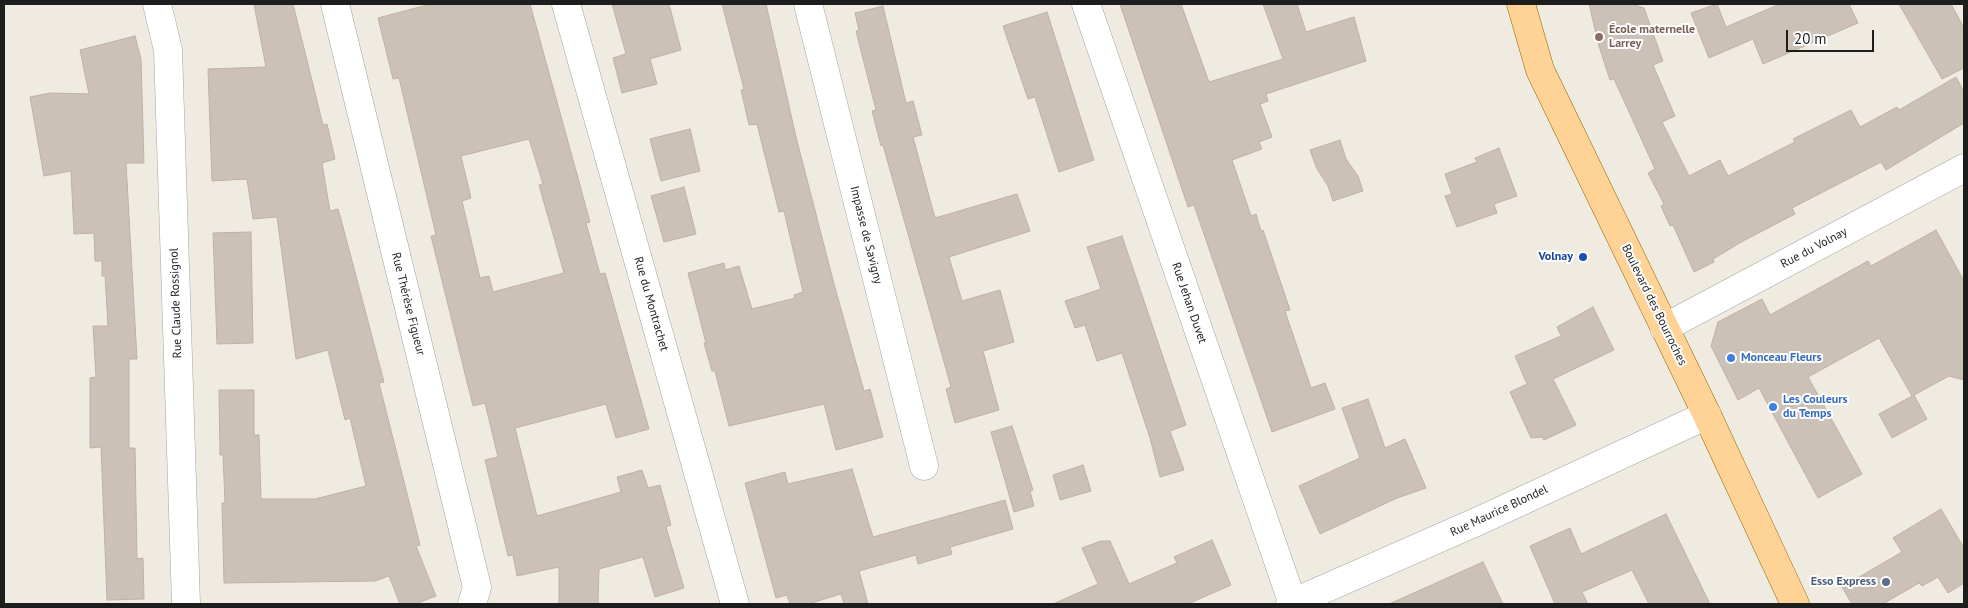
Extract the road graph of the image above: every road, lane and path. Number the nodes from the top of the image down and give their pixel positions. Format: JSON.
{"nodes":[{"id":1,"x":157,"y":4,"type":"edge"},
{"id":2,"x":335,"y":4,"type":"edge"},
{"id":3,"x":566,"y":4,"type":"edge"},
{"id":4,"x":808,"y":4,"type":"edge"},
{"id":5,"x":1086,"y":4,"type":"edge"},
{"id":6,"x":1521,"y":4,"type":"edge"},
{"id":7,"x":1961,"y":177,"type":"edge"},
{"id":8,"x":1664,"y":328,"type":"junction"},
{"id":9,"x":1707,"y":415,"type":"junction"},
{"id":10,"x":924,"y":466,"type":"dead end"},
{"id":11,"x":186,"y":604,"type":"edge"},
{"id":12,"x":472,"y":604,"type":"edge"},
{"id":13,"x":735,"y":604,"type":"edge"},
{"id":14,"x":1292,"y":604,"type":"edge"},
{"id":15,"x":1795,"y":604,"type":"edge"}],
"edges":[{"from":1,"to":11,"type":"street","name":"Rue Claude Rossignol"},
{"from":2,"to":12,"type":"street","name":"Rue Thérèse Figueur"},
{"from":3,"to":13,"type":"street","name":"Rue du Montrachet"},
{"from":4,"to":10,"type":"street","name":"Impasse de Savigny"},
{"from":5,"to":14,"type":"street","name":"Rue Jehan Duvet"},
{"from":6,"to":8,"type":"main road","name":"Boulevard des Bourroches"},
{"from":7,"to":8,"type":"street","name":"Rue du Volnay"},
{"from":8,"to":9,"type":"main road","name":"Boulevard des Bourroches"},
{"from":9,"to":14,"type":"street","name":"Rue Maurice Blondel"},
{"from":9,"to":15,"type":"main road","name":"Boulevard des Bourroches"}]}
